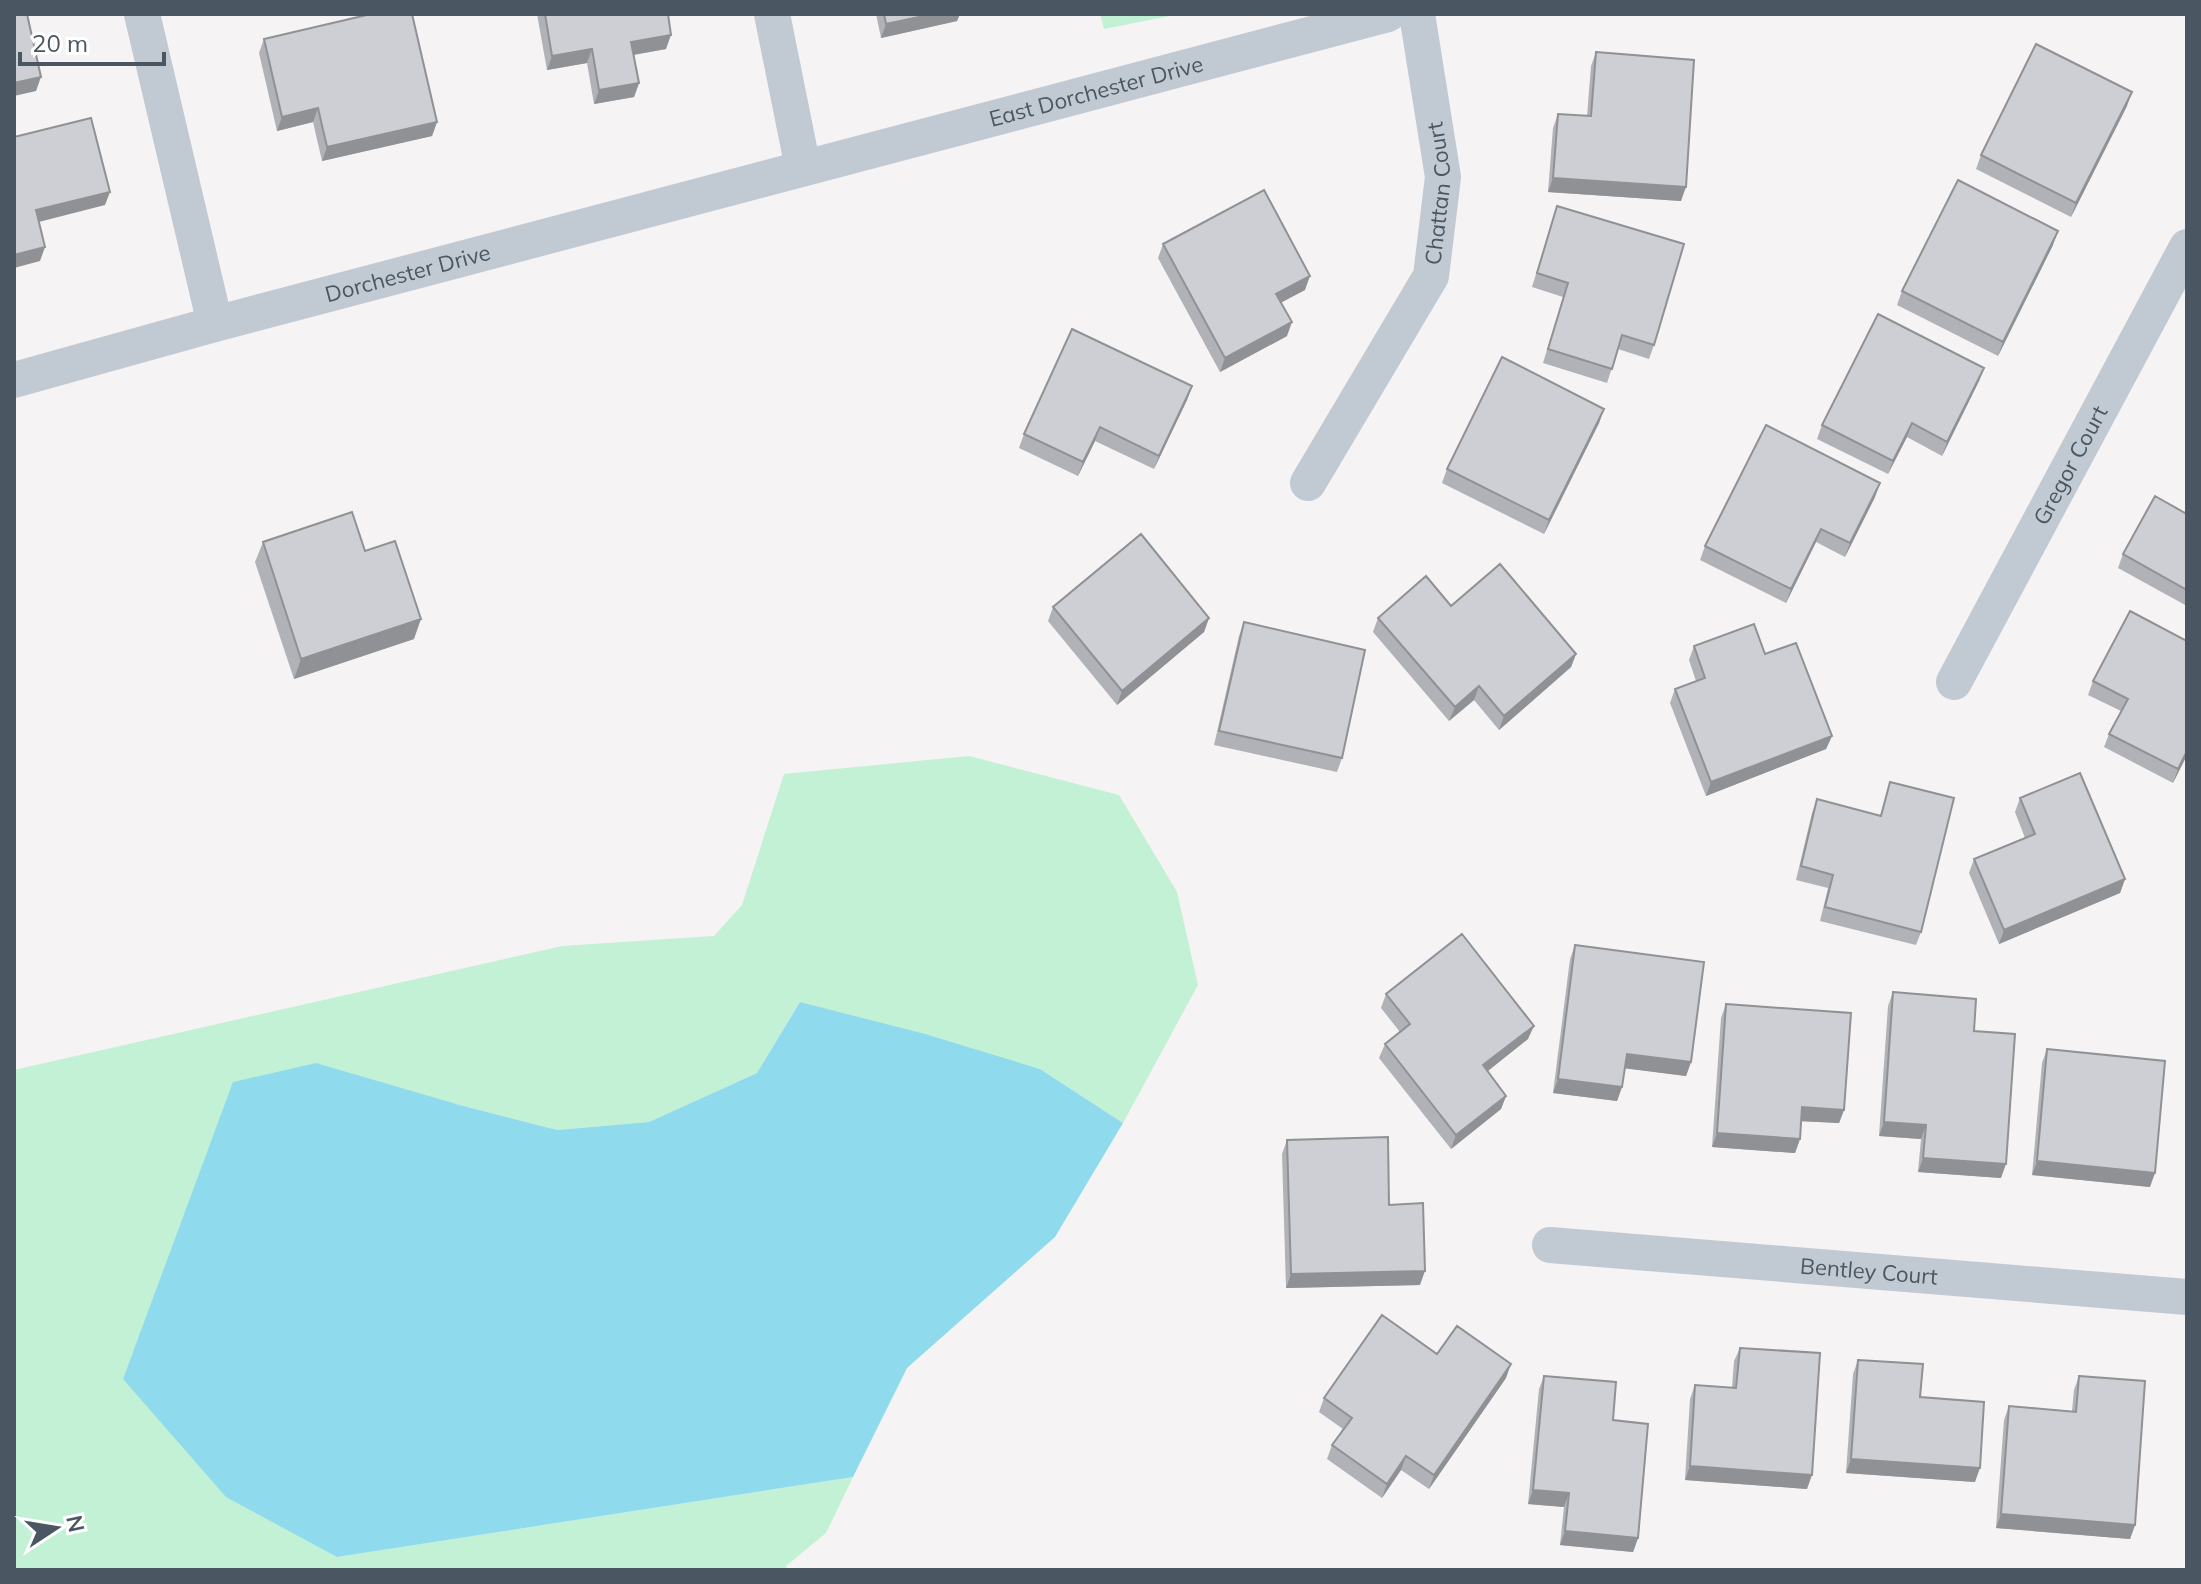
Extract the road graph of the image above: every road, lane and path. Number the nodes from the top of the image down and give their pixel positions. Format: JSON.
{"nodes":[{"id":1,"x":142,"y":14,"type":"edge"},
{"id":2,"x":772,"y":14,"type":"edge"},
{"id":3,"x":1388,"y":14,"type":"edge"},
{"id":4,"x":1417,"y":14,"type":"edge"},
{"id":5,"x":803,"y":168,"type":"junction"},
{"id":6,"x":2187,"y":247,"type":"edge"},
{"id":7,"x":215,"y":324,"type":"junction"},
{"id":8,"x":14,"y":380,"type":"edge"},
{"id":9,"x":1308,"y":483,"type":"dead end"},
{"id":10,"x":1954,"y":682,"type":"dead end"},
{"id":11,"x":1550,"y":1245,"type":"dead end"},
{"id":12,"x":2187,"y":1297,"type":"edge"}],
"edges":[{"from":1,"to":7,"type":"street"},
{"from":2,"to":5,"type":"street"},
{"from":3,"to":5,"type":"street","name":"East Dorchester Drive"},
{"from":4,"to":9,"type":"street","name":"Chattan Court"},
{"from":5,"to":7,"type":"street","name":"Dorchester Drive"},
{"from":6,"to":10,"type":"street","name":"Gregor Court"},
{"from":7,"to":8,"type":"street","name":"Dorchester Drive"},
{"from":11,"to":12,"type":"street","name":"Bentley Court"}]}
